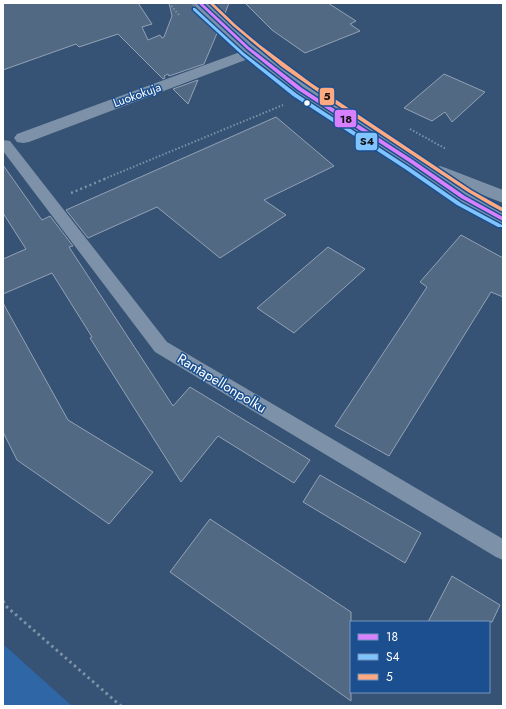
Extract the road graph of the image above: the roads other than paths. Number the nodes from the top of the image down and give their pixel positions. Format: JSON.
{"nodes":[{"id":1,"x":200,"y":3,"type":"edge"},
{"id":2,"x":251,"y":53,"type":"junction"},
{"id":3,"x":23,"y":138,"type":"dead end"},
{"id":4,"x":6,"y":144,"type":"dead end"},
{"id":5,"x":412,"y":162,"type":"junction"},
{"id":6,"x":503,"y":197,"type":"edge"},
{"id":7,"x":503,"y":219,"type":"edge"},
{"id":8,"x":503,"y":550,"type":"edge"}],
"edges":[{"from":1,"to":2,"type":"street"},
{"from":2,"to":3,"type":"street","name":"Luokokuja"},
{"from":2,"to":5,"type":"street"},
{"from":4,"to":8,"type":"lane","name":"Rantapellonpolku"},
{"from":5,"to":6,"type":"street"},
{"from":5,"to":7,"type":"street"}]}
